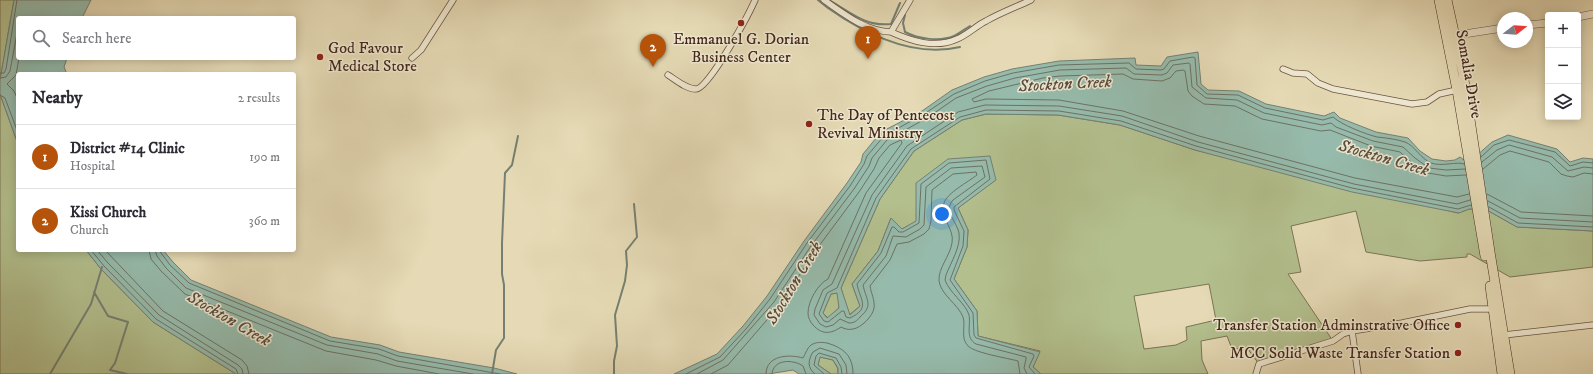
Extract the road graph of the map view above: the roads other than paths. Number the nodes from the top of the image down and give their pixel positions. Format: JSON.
{"nodes":[{"id":1,"x":453,"y":0,"type":"edge"},
{"id":2,"x":755,"y":0,"type":"edge"},
{"id":3,"x":824,"y":0,"type":"edge"},
{"id":4,"x":910,"y":0,"type":"edge"},
{"id":5,"x":1031,"y":0,"type":"edge"},
{"id":6,"x":1439,"y":0,"type":"edge"},
{"id":7,"x":1447,"y":0,"type":"edge"},
{"id":8,"x":1593,"y":14,"type":"edge"},
{"id":9,"x":1581,"y":16,"type":"edge"},
{"id":10,"x":1545,"y":23,"type":"edge"},
{"id":11,"x":1533,"y":24,"type":"edge"},
{"id":12,"x":1497,"y":29,"type":"edge"},
{"id":13,"x":891,"y":32,"type":"junction"},
{"id":14,"x":1450,"y":36,"type":"junction"},
{"id":15,"x":412,"y":58,"type":"dead end"},
{"id":16,"x":1282,"y":69,"type":"dead end"},
{"id":17,"x":668,"y":75,"type":"dead end"},
{"id":18,"x":1457,"y":90,"type":"junction"},
{"id":19,"x":1471,"y":154,"type":"junction"},
{"id":20,"x":1483,"y":225,"type":"junction"},
{"id":21,"x":1493,"y":309,"type":"junction"},
{"id":22,"x":1593,"y":326,"type":"edge"},
{"id":23,"x":1352,"y":331,"type":"junction"},
{"id":24,"x":1504,"y":335,"type":"junction"},
{"id":25,"x":1256,"y":374,"type":"edge"},
{"id":26,"x":1358,"y":374,"type":"edge"},
{"id":27,"x":1502,"y":374,"type":"edge"},
{"id":28,"x":1510,"y":374,"type":"edge"}],
"edges":[{"from":1,"to":15,"type":"street"},
{"from":2,"to":17,"type":"street"},
{"from":3,"to":13,"type":"street"},
{"from":4,"to":13,"type":"street"},
{"from":5,"to":13,"type":"street"},
{"from":6,"to":14,"type":"main road","name":"Somalia Drive"},
{"from":7,"to":14,"type":"main road","name":"Somalia Drive"},
{"from":8,"to":9,"type":"street"},
{"from":10,"to":11,"type":"street"},
{"from":12,"to":14,"type":"street"},
{"from":14,"to":18,"type":"main road","name":"Somalia Drive"},
{"from":14,"to":19,"type":"main road","name":"Somalia Drive"},
{"from":16,"to":18,"type":"street"},
{"from":18,"to":19,"type":"main road","name":"Somalia Drive"},
{"from":19,"to":20,"type":"main road"},
{"from":20,"to":21,"type":"main road"},
{"from":20,"to":24,"type":"main road"},
{"from":21,"to":23,"type":"street"},
{"from":21,"to":27,"type":"main road"},
{"from":22,"to":24,"type":"street"},
{"from":23,"to":25,"type":"street"},
{"from":23,"to":26,"type":"street"},
{"from":24,"to":28,"type":"main road"}]}
